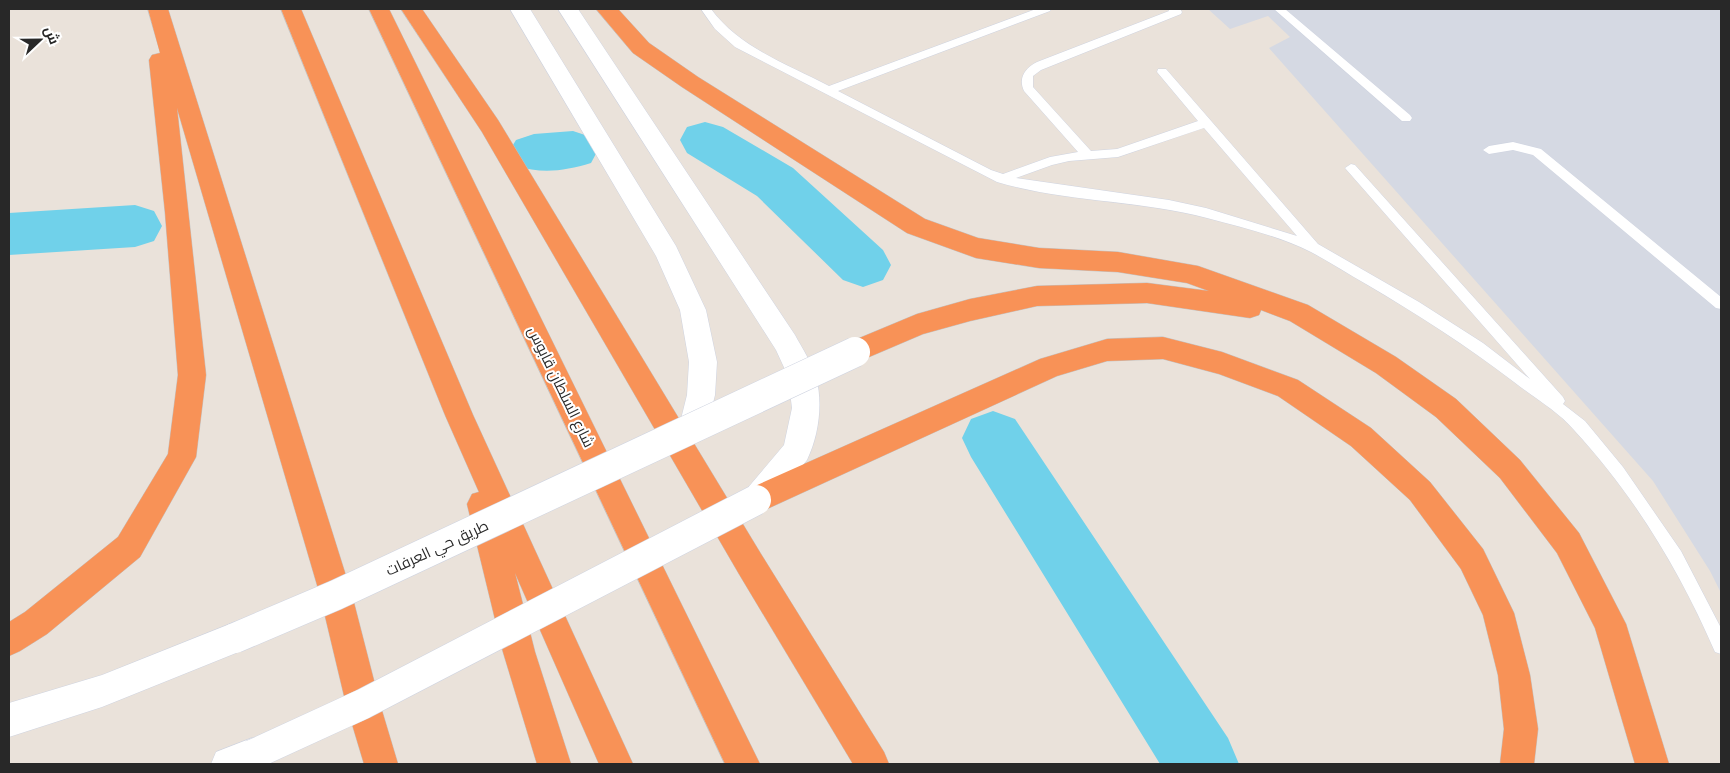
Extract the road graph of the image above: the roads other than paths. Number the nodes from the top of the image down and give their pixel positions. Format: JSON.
{"nodes":[{"id":1,"x":156,"y":9,"type":"edge"},
{"id":2,"x":291,"y":9,"type":"edge"},
{"id":3,"x":379,"y":9,"type":"edge"},
{"id":4,"x":411,"y":9,"type":"edge"},
{"id":5,"x":520,"y":9,"type":"edge"},
{"id":6,"x":568,"y":9,"type":"edge"},
{"id":7,"x":606,"y":9,"type":"edge"},
{"id":8,"x":706,"y":9,"type":"edge"},
{"id":9,"x":1046,"y":9,"type":"edge"},
{"id":10,"x":1279,"y":9,"type":"edge"},
{"id":11,"x":1175,"y":10,"type":"edge"},
{"id":12,"x":1162,"y":72,"type":"dead end"},
{"id":13,"x":829,"y":90,"type":"junction"},
{"id":14,"x":1406,"y":118,"type":"dead end"},
{"id":15,"x":1206,"y":123,"type":"junction"},
{"id":16,"x":1488,"y":150,"type":"dead end"},
{"id":17,"x":1088,"y":155,"type":"junction"},
{"id":18,"x":1352,"y":168,"type":"dead end"},
{"id":19,"x":1001,"y":178,"type":"junction"},
{"id":20,"x":1314,"y":248,"type":"junction"},
{"id":21,"x":1721,"y":304,"type":"edge"},
{"id":22,"x":1299,"y":313,"type":"junction"},
{"id":23,"x":855,"y":352,"type":"joint"},
{"id":24,"x":802,"y":376,"type":"junction"},
{"id":25,"x":459,"y":415,"type":"junction"},
{"id":26,"x":1580,"y":425,"type":"junction"},
{"id":27,"x":693,"y":427,"type":"junction"},
{"id":28,"x":756,"y":500,"type":"junction"},
{"id":29,"x":336,"y":595,"type":"junction"},
{"id":30,"x":9,"y":640,"type":"edge"},
{"id":31,"x":1721,"y":646,"type":"edge"},
{"id":32,"x":363,"y":704,"type":"junction"},
{"id":33,"x":9,"y":720,"type":"edge"},
{"id":34,"x":240,"y":759,"type":"edge"},
{"id":35,"x":381,"y":764,"type":"edge"},
{"id":36,"x":554,"y":764,"type":"edge"},
{"id":37,"x":616,"y":764,"type":"edge"},
{"id":38,"x":744,"y":764,"type":"edge"},
{"id":39,"x":872,"y":764,"type":"edge"},
{"id":40,"x":1517,"y":764,"type":"edge"},
{"id":41,"x":1652,"y":764,"type":"edge"}],
"edges":[{"from":1,"to":29,"type":"highway"},
{"from":1,"to":30,"type":"highway"},
{"from":2,"to":25,"type":"highway"},
{"from":3,"to":38,"type":"highway","name":"شارع السلطان قابوس"},
{"from":4,"to":39,"type":"highway"},
{"from":5,"to":27,"type":"street"},
{"from":6,"to":24,"type":"street"},
{"from":7,"to":22,"type":"highway"},
{"from":8,"to":13,"type":"lane"},
{"from":9,"to":13,"type":"lane"},
{"from":10,"to":14,"type":"lane"},
{"from":11,"to":17,"type":"lane"},
{"from":12,"to":15,"type":"lane"},
{"from":13,"to":19,"type":"lane"},
{"from":15,"to":17,"type":"lane"},
{"from":15,"to":20,"type":"lane"},
{"from":16,"to":21,"type":"lane"},
{"from":17,"to":19,"type":"lane"},
{"from":18,"to":26,"type":"lane"},
{"from":19,"to":20,"type":"lane"},
{"from":20,"to":26,"type":"lane"},
{"from":22,"to":23,"type":"highway"},
{"from":22,"to":41,"type":"highway"},
{"from":23,"to":24,"type":"street","name":"طريق حي العرفات","bridge":true},
{"from":24,"to":27,"type":"street","name":"طريق حي العرفات","bridge":true},
{"from":24,"to":28,"type":"street"},
{"from":25,"to":36,"type":"highway"},
{"from":25,"to":37,"type":"highway"},
{"from":26,"to":31,"type":"lane"},
{"from":27,"to":29,"type":"street","name":"طريق حي العرفات","bridge":true},
{"from":28,"to":32,"type":"street","bridge":true},
{"from":28,"to":40,"type":"highway"},
{"from":29,"to":32,"type":"highway"},
{"from":29,"to":33,"type":"street","name":"طريق حي العرفات","bridge":true},
{"from":32,"to":34,"type":"street","bridge":true},
{"from":32,"to":35,"type":"highway"}]}
